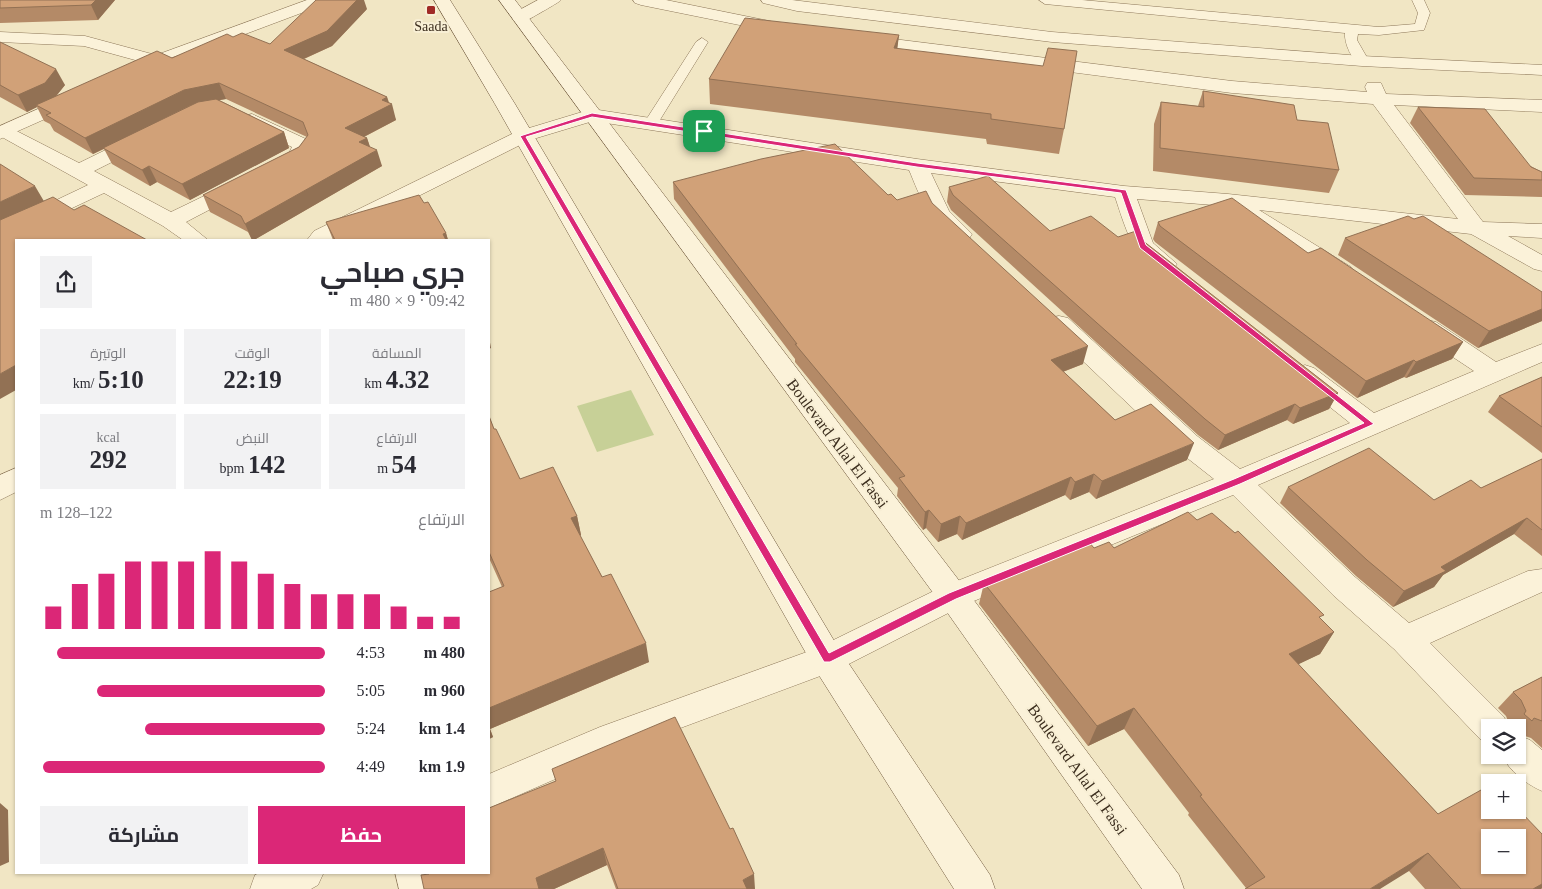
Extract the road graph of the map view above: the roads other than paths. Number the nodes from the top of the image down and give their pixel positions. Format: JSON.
{"nodes":[{"id":1,"x":322,"y":0,"type":"edge"},
{"id":2,"x":442,"y":0,"type":"edge"},
{"id":3,"x":553,"y":0,"type":"edge"},
{"id":4,"x":641,"y":0,"type":"edge"},
{"id":5,"x":769,"y":0,"type":"edge"},
{"id":6,"x":1045,"y":0,"type":"edge"},
{"id":7,"x":1418,"y":0,"type":"edge"},
{"id":8,"x":513,"y":9,"type":"edge"},
{"id":9,"x":1352,"y":30,"type":"junction"},
{"id":10,"x":798,"y":32,"type":"edge"},
{"id":11,"x":0,"y":37,"type":"edge"},
{"id":12,"x":847,"y":38,"type":"edge"},
{"id":13,"x":702,"y":42,"type":"dead end"},
{"id":14,"x":157,"y":61,"type":"junction"},
{"id":15,"x":1362,"y":61,"type":"junction"},
{"id":16,"x":1542,"y":70,"type":"edge"},
{"id":17,"x":121,"y":77,"type":"edge"},
{"id":18,"x":86,"y":94,"type":"edge"},
{"id":19,"x":1379,"y":99,"type":"junction"},
{"id":20,"x":1542,"y":106,"type":"edge"},
{"id":21,"x":234,"y":111,"type":"edge"},
{"id":22,"x":592,"y":115,"type":"junction"},
{"id":23,"x":651,"y":123,"type":"junction"},
{"id":24,"x":3,"y":132,"type":"edge"},
{"id":25,"x":156,"y":133,"type":"edge"},
{"id":26,"x":523,"y":136,"type":"junction"},
{"id":27,"x":917,"y":165,"type":"junction"},
{"id":28,"x":78,"y":171,"type":"junction"},
{"id":29,"x":104,"y":185,"type":"junction"},
{"id":30,"x":1124,"y":192,"type":"junction"},
{"id":31,"x":1228,"y":200,"type":"junction"},
{"id":32,"x":171,"y":221,"type":"junction"},
{"id":33,"x":1476,"y":228,"type":"junction"},
{"id":34,"x":1542,"y":231,"type":"edge"},
{"id":35,"x":0,"y":235,"type":"edge"},
{"id":36,"x":196,"y":239,"type":"edge"},
{"id":37,"x":319,"y":239,"type":"edge"},
{"id":38,"x":974,"y":246,"type":"edge"},
{"id":39,"x":1542,"y":264,"type":"edge"},
{"id":40,"x":1181,"y":277,"type":"edge"},
{"id":41,"x":1363,"y":285,"type":"edge"},
{"id":42,"x":1044,"y":310,"type":"edge"},
{"id":43,"x":1411,"y":317,"type":"edge"},
{"id":44,"x":1542,"y":352,"type":"edge"},
{"id":45,"x":1287,"y":361,"type":"edge"},
{"id":46,"x":1492,"y":371,"type":"junction"},
{"id":47,"x":1370,"y":424,"type":"junction"},
{"id":48,"x":15,"y":479,"type":"edge"},
{"id":49,"x":1237,"y":482,"type":"junction"},
{"id":50,"x":0,"y":489,"type":"edge"},
{"id":51,"x":1539,"y":580,"type":"dead end"},
{"id":52,"x":953,"y":596,"type":"junction"},
{"id":53,"x":1405,"y":639,"type":"junction"},
{"id":54,"x":827,"y":659,"type":"junction"},
{"id":55,"x":1483,"y":719,"type":"edge"},
{"id":56,"x":1526,"y":759,"type":"edge"},
{"id":57,"x":1542,"y":774,"type":"edge"},
{"id":58,"x":490,"y":791,"type":"edge"},
{"id":59,"x":301,"y":874,"type":"edge"},
{"id":60,"x":414,"y":874,"type":"edge"},
{"id":61,"x":269,"y":889,"type":"edge"},
{"id":62,"x":418,"y":889,"type":"edge"},
{"id":63,"x":976,"y":889,"type":"edge"},
{"id":64,"x":1165,"y":889,"type":"edge"}],
"edges":[{"from":1,"to":14,"type":"street"},
{"from":2,"to":26,"type":"street"},
{"from":3,"to":8,"type":"street"},
{"from":4,"to":10,"type":"street"},
{"from":5,"to":15,"type":"street"},
{"from":6,"to":9,"type":"lane"},
{"from":7,"to":9,"type":"lane"},
{"from":8,"to":22,"type":"street","name":"Boulevard Allal El Fassi"},
{"from":9,"to":15,"type":"lane"},
{"from":11,"to":14,"type":"street"},
{"from":12,"to":19,"type":"street"},
{"from":13,"to":23,"type":"lane"},
{"from":14,"to":17,"type":"street"},
{"from":15,"to":16,"type":"street"},
{"from":15,"to":19,"type":"street"},
{"from":18,"to":24,"type":"street"},
{"from":19,"to":20,"type":"street"},
{"from":19,"to":33,"type":"street"},
{"from":21,"to":32,"type":"street"},
{"from":22,"to":23,"type":"street"},
{"from":22,"to":26,"type":"street"},
{"from":22,"to":52,"type":"street","name":"Boulevard Allal El Fassi"},
{"from":23,"to":27,"type":"street"},
{"from":24,"to":28,"type":"street"},
{"from":25,"to":28,"type":"street"},
{"from":26,"to":37,"type":"street"},
{"from":26,"to":54,"type":"street"},
{"from":27,"to":30,"type":"street"},
{"from":27,"to":38,"type":"street"},
{"from":28,"to":29,"type":"street"},
{"from":29,"to":32,"type":"street"},
{"from":29,"to":35,"type":"street"},
{"from":30,"to":31,"type":"street"},
{"from":30,"to":40,"type":"street"},
{"from":31,"to":33,"type":"street"},
{"from":31,"to":41,"type":"street"},
{"from":32,"to":36,"type":"street"},
{"from":33,"to":34,"type":"street"},
{"from":33,"to":39,"type":"street"},
{"from":42,"to":49,"type":"street"},
{"from":43,"to":46,"type":"street"},
{"from":44,"to":46,"type":"street"},
{"from":45,"to":47,"type":"street"},
{"from":46,"to":47,"type":"street"},
{"from":47,"to":49,"type":"street"},
{"from":48,"to":50,"type":"street"},
{"from":49,"to":52,"type":"street"},
{"from":49,"to":53,"type":"street"},
{"from":51,"to":53,"type":"street"},
{"from":52,"to":54,"type":"street"},
{"from":52,"to":64,"type":"street","name":"Boulevard Allal El Fassi"},
{"from":53,"to":55,"type":"street"},
{"from":54,"to":58,"type":"street"},
{"from":54,"to":63,"type":"street"},
{"from":56,"to":57,"type":"street"},
{"from":59,"to":61,"type":"street"},
{"from":60,"to":62,"type":"street"}]}
